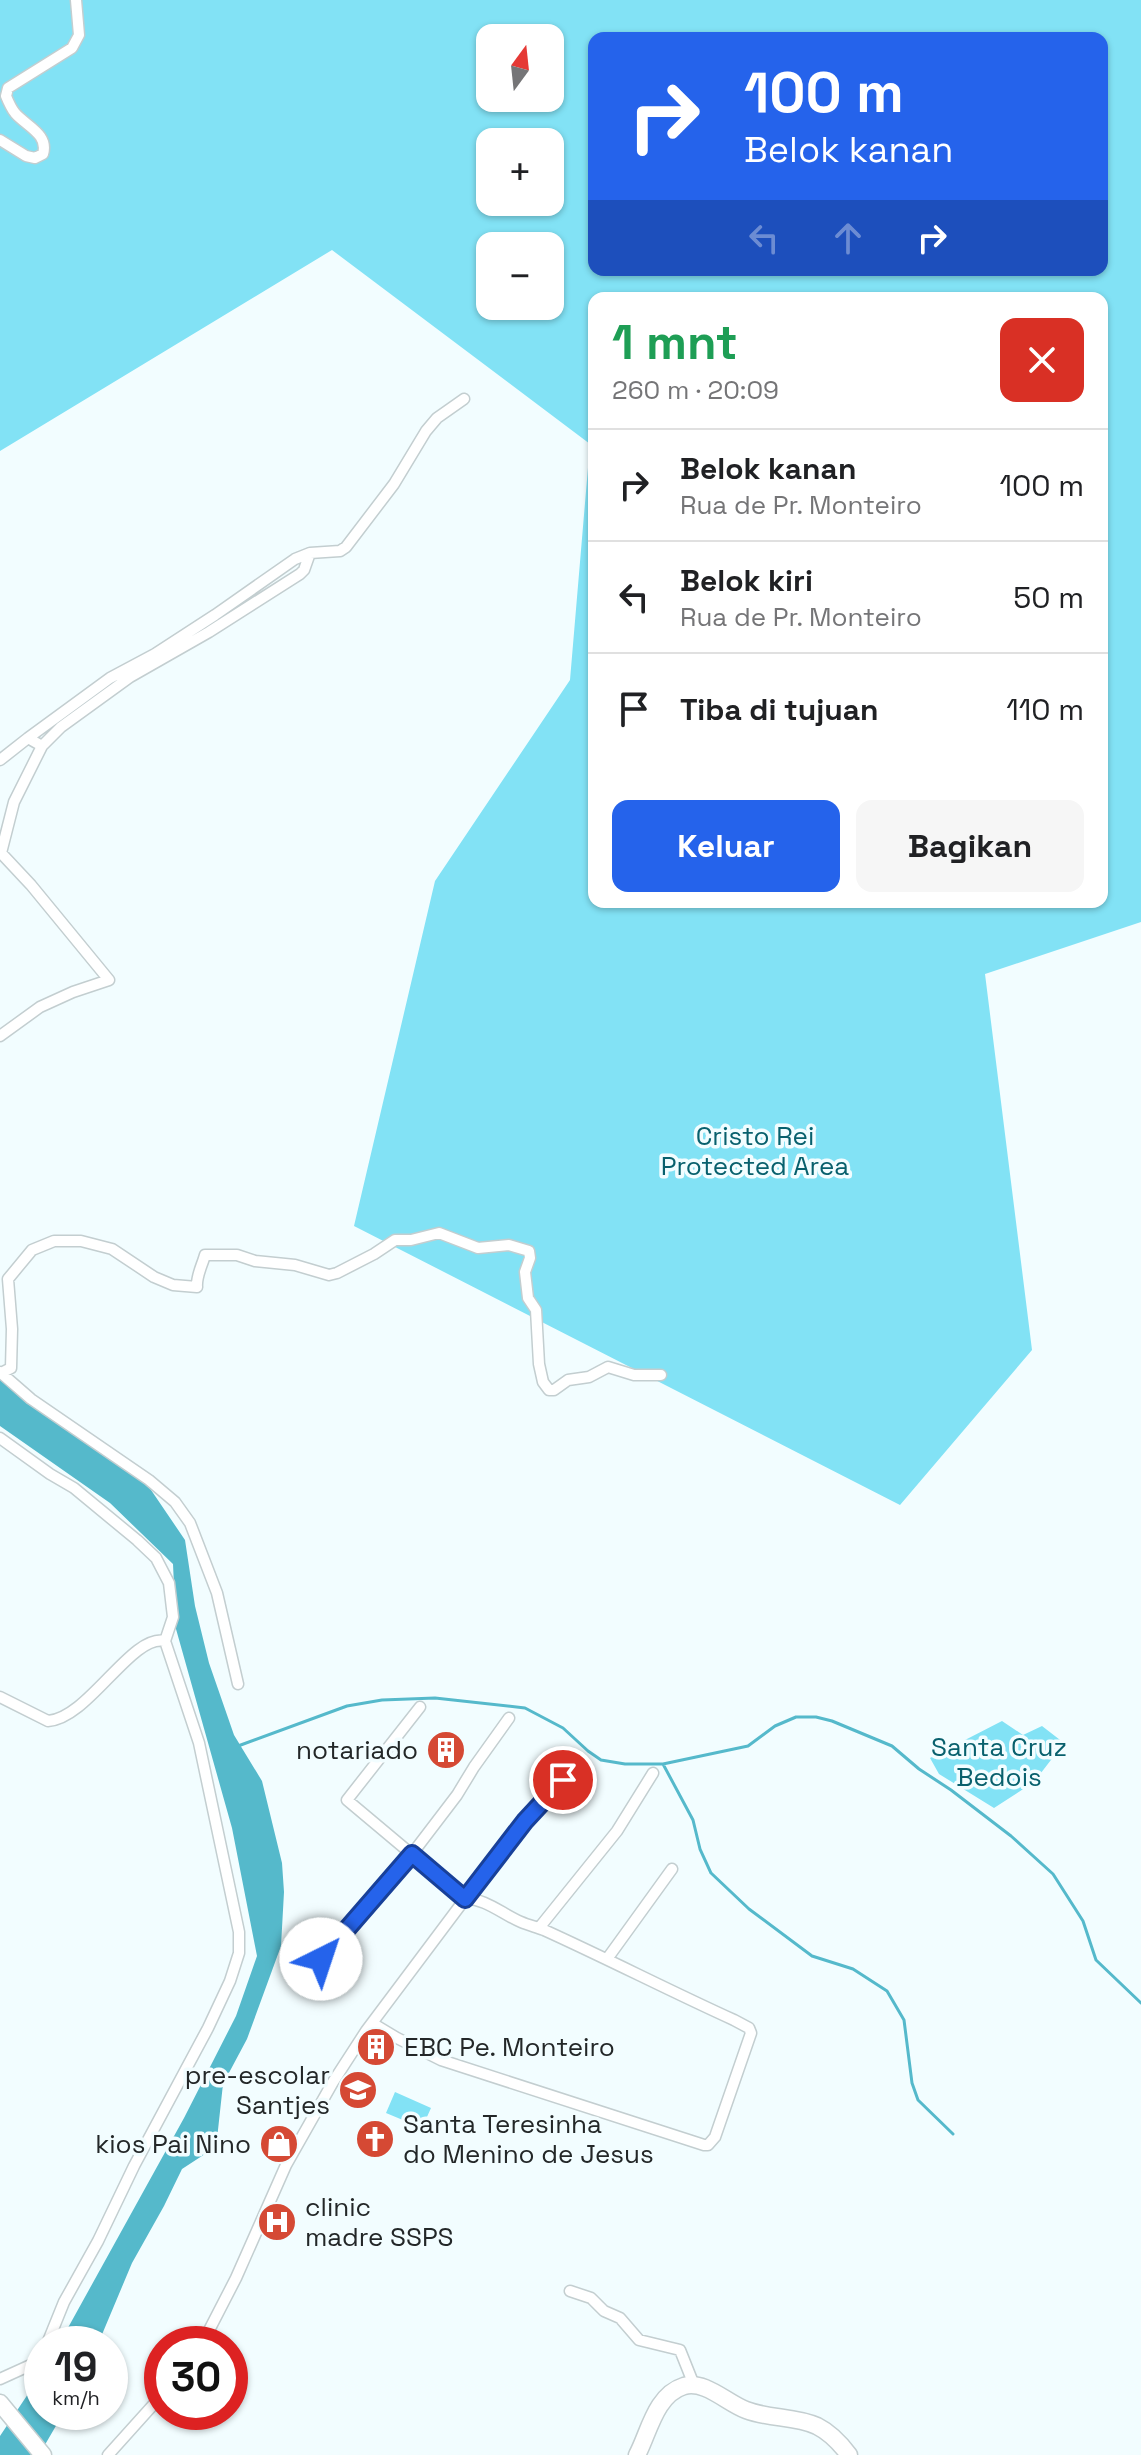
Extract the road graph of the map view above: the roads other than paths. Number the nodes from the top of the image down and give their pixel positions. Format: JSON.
{"nodes":[{"id":1,"x":76,"y":0,"type":"edge"},
{"id":2,"x":0,"y":140,"type":"edge"},
{"id":3,"x":464,"y":399,"type":"dead end"},
{"id":4,"x":310,"y":553,"type":"junction"},
{"id":5,"x":28,"y":738,"type":"junction"},
{"id":6,"x":42,"y":746,"type":"junction"},
{"id":7,"x":0,"y":760,"type":"edge"},
{"id":8,"x":0,"y":1036,"type":"edge"},
{"id":9,"x":1,"y":1373,"type":"edge"},
{"id":10,"x":661,"y":1375,"type":"dead end"},
{"id":11,"x":0,"y":1438,"type":"edge"},
{"id":12,"x":165,"y":1641,"type":"junction"},
{"id":13,"x":238,"y":1684,"type":"dead end"},
{"id":14,"x":0,"y":1697,"type":"edge"},
{"id":15,"x":420,"y":1707,"type":"dead end"},
{"id":16,"x":509,"y":1718,"type":"dead end"},
{"id":17,"x":579,"y":1764,"type":"dead end"},
{"id":18,"x":653,"y":1773,"type":"dead end"},
{"id":19,"x":412,"y":1854,"type":"junction"},
{"id":20,"x":672,"y":1869,"type":"dead end"},
{"id":21,"x":465,"y":1899,"type":"junction"},
{"id":22,"x":539,"y":1928,"type":"junction"},
{"id":23,"x":321,"y":1959,"type":"dead end"},
{"id":24,"x":607,"y":1959,"type":"junction"},
{"id":25,"x":372,"y":2023,"type":"junction"},
{"id":26,"x":570,"y":2291,"type":"dead end"},
{"id":27,"x":54,"y":2326,"type":"edge"},
{"id":28,"x":211,"y":2326,"type":"edge"},
{"id":29,"x":24,"y":2368,"type":"edge"},
{"id":30,"x":0,"y":2379,"type":"edge"},
{"id":31,"x":694,"y":2385,"type":"junction"},
{"id":32,"x":0,"y":2403,"type":"edge"},
{"id":33,"x":144,"y":2415,"type":"edge"},
{"id":34,"x":43,"y":2455,"type":"edge"},
{"id":35,"x":108,"y":2455,"type":"edge"},
{"id":36,"x":637,"y":2455,"type":"edge"},
{"id":37,"x":849,"y":2455,"type":"edge"}],
"edges":[{"from":1,"to":2,"type":"street"},
{"from":3,"to":4,"type":"street"},
{"from":4,"to":5,"type":"street"},
{"from":4,"to":6,"type":"street"},
{"from":5,"to":6,"type":"street"},
{"from":5,"to":7,"type":"street"},
{"from":6,"to":8,"type":"street"},
{"from":9,"to":10,"type":"street"},
{"from":9,"to":13,"type":"street"},
{"from":11,"to":12,"type":"street"},
{"from":12,"to":14,"type":"street"},
{"from":12,"to":27,"type":"street"},
{"from":15,"to":19,"type":"street"},
{"from":16,"to":19,"type":"street"},
{"from":17,"to":21,"type":"street"},
{"from":18,"to":22,"type":"street"},
{"from":19,"to":21,"type":"street"},
{"from":19,"to":23,"type":"street"},
{"from":20,"to":24,"type":"street"},
{"from":21,"to":22,"type":"street"},
{"from":21,"to":25,"type":"street"},
{"from":22,"to":24,"type":"street"},
{"from":24,"to":25,"type":"street"},
{"from":25,"to":28,"type":"street"},
{"from":26,"to":31,"type":"street"},
{"from":29,"to":30,"type":"street"},
{"from":31,"to":36,"type":"main road"},
{"from":31,"to":37,"type":"main road"},
{"from":32,"to":34,"type":"main road"},
{"from":33,"to":35,"type":"street"}]}
